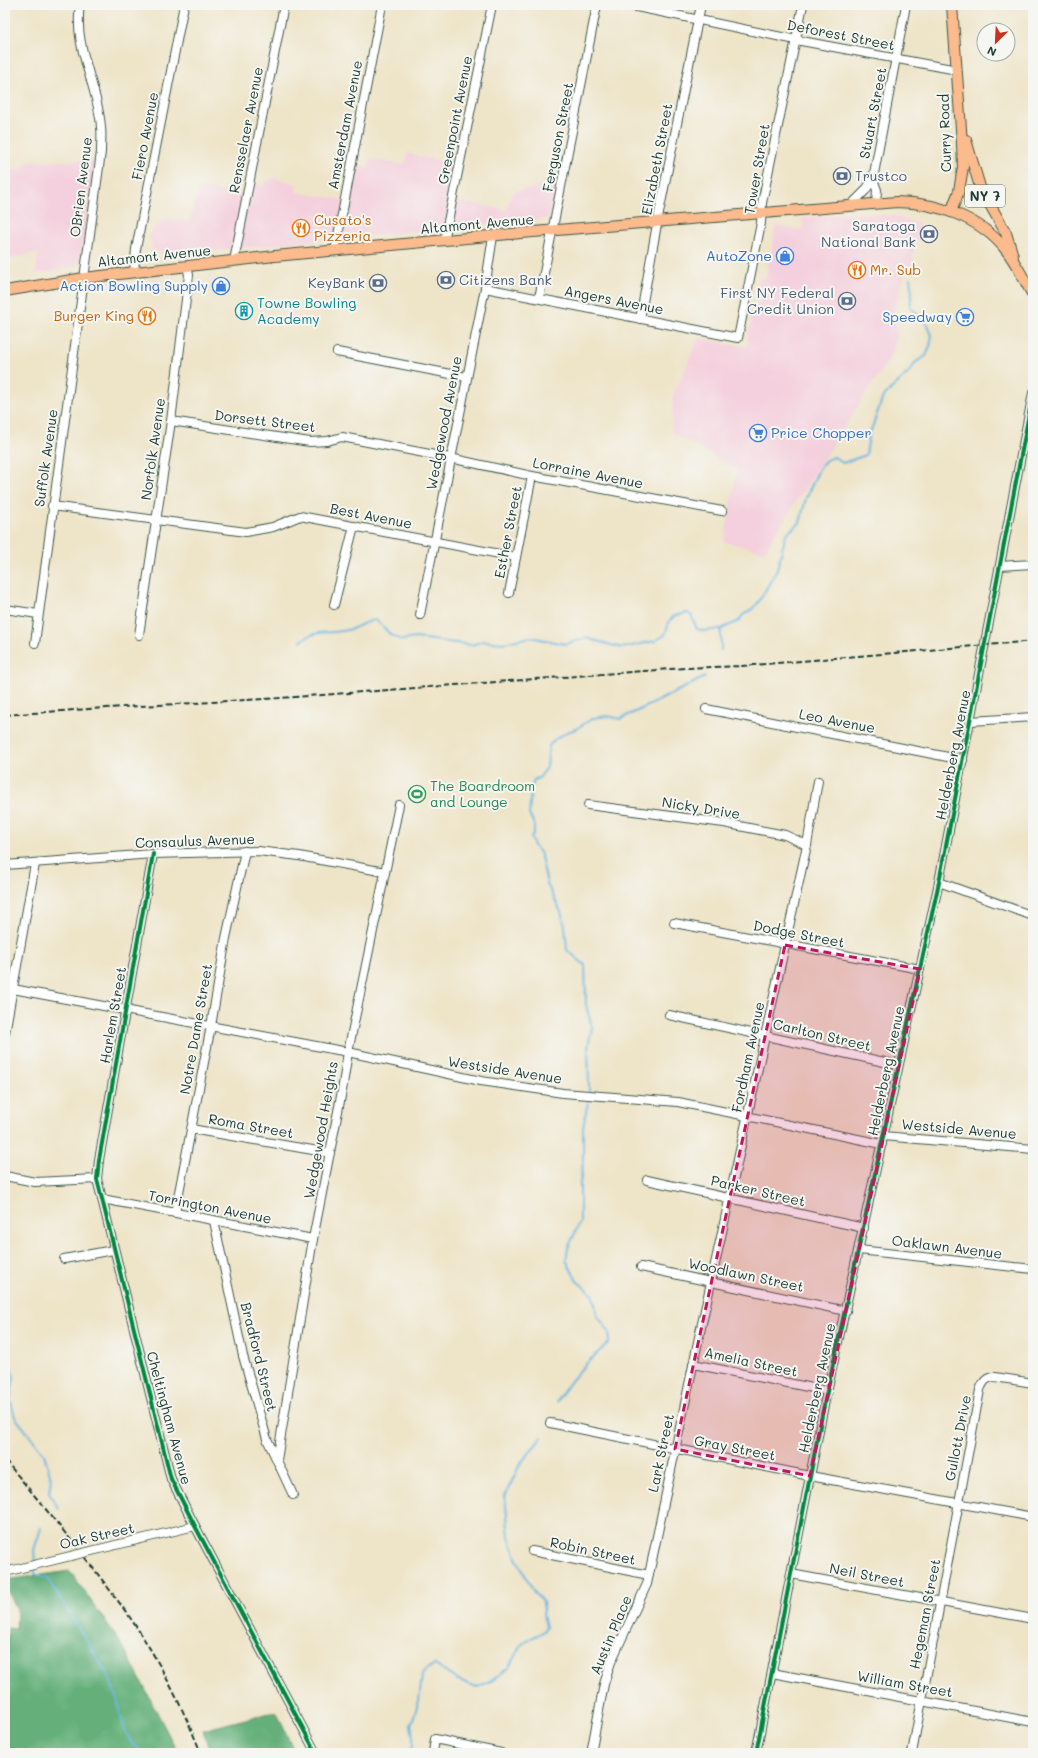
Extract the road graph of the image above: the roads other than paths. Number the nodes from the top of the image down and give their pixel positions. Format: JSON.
{"nodes":[{"id":1,"x":80,"y":5,"type":"edge"},
{"id":2,"x":184,"y":5,"type":"edge"},
{"id":3,"x":284,"y":5,"type":"edge"},
{"id":4,"x":382,"y":5,"type":"edge"},
{"id":5,"x":492,"y":5,"type":"edge"},
{"id":6,"x":597,"y":5,"type":"edge"},
{"id":7,"x":627,"y":5,"type":"edge"},
{"id":8,"x":701,"y":5,"type":"edge"},
{"id":9,"x":803,"y":5,"type":"edge"},
{"id":10,"x":906,"y":5,"type":"edge"},
{"id":11,"x":952,"y":5,"type":"edge"},
{"id":12,"x":698,"y":19,"type":"junction"},
{"id":13,"x":796,"y":40,"type":"junction"},
{"id":14,"x":896,"y":59,"type":"junction"},
{"id":15,"x":957,"y":70,"type":"junction"},
{"id":16,"x":961,"y":124,"type":"junction"},
{"id":17,"x":873,"y":179,"type":"junction"},
{"id":18,"x":876,"y":204,"type":"junction"},
{"id":19,"x":850,"y":206,"type":"junction"},
{"id":20,"x":952,"y":212,"type":"junction"},
{"id":21,"x":762,"y":214,"type":"junction"},
{"id":22,"x":658,"y":222,"type":"junction"},
{"id":23,"x":552,"y":231,"type":"junction"},
{"id":24,"x":493,"y":236,"type":"junction"},
{"id":25,"x":444,"y":241,"type":"junction"},
{"id":26,"x":335,"y":251,"type":"junction"},
{"id":27,"x":234,"y":261,"type":"junction"},
{"id":28,"x":1016,"y":265,"type":"junction"},
{"id":29,"x":187,"y":266,"type":"junction"},
{"id":30,"x":134,"y":272,"type":"junction"},
{"id":31,"x":84,"y":278,"type":"junction"},
{"id":32,"x":485,"y":288,"type":"junction"},
{"id":33,"x":5,"y":291,"type":"edge"},
{"id":34,"x":1033,"y":295,"type":"edge"},
{"id":35,"x":539,"y":298,"type":"junction"},
{"id":36,"x":640,"y":319,"type":"junction"},
{"id":37,"x":738,"y":338,"type":"joint"},
{"id":38,"x":337,"y":352,"type":"dead end"},
{"id":39,"x":466,"y":377,"type":"junction"},
{"id":40,"x":1033,"y":394,"type":"edge"},
{"id":41,"x":171,"y":421,"type":"junction"},
{"id":42,"x":450,"y":458,"type":"junction"},
{"id":43,"x":532,"y":476,"type":"junction"},
{"id":44,"x":52,"y":506,"type":"junction"},
{"id":45,"x":722,"y":511,"type":"dead end"},
{"id":46,"x":156,"y":521,"type":"junction"},
{"id":47,"x":354,"y":526,"type":"junction"},
{"id":48,"x":434,"y":542,"type":"junction"},
{"id":49,"x":516,"y":557,"type":"junction"},
{"id":50,"x":1033,"y":564,"type":"edge"},
{"id":51,"x":1000,"y":566,"type":"junction"},
{"id":52,"x":509,"y":594,"type":"dead end"},
{"id":53,"x":334,"y":605,"type":"dead end"},
{"id":54,"x":5,"y":610,"type":"edge"},
{"id":55,"x":38,"y":614,"type":"junction"},
{"id":56,"x":420,"y":615,"type":"dead end"},
{"id":57,"x":139,"y":635,"type":"dead end"},
{"id":58,"x":34,"y":643,"type":"dead end"},
{"id":59,"x":706,"y":709,"type":"dead end"},
{"id":60,"x":1033,"y":717,"type":"edge"},
{"id":61,"x":971,"y":721,"type":"junction"},
{"id":62,"x":964,"y":760,"type":"junction"},
{"id":63,"x":818,"y":781,"type":"dead end"},
{"id":64,"x":399,"y":805,"type":"dead end"},
{"id":65,"x":588,"y":805,"type":"dead end"},
{"id":66,"x":807,"y":845,"type":"junction"},
{"id":67,"x":245,"y":851,"type":"junction"},
{"id":68,"x":153,"y":854,"type":"junction"},
{"id":69,"x":34,"y":864,"type":"junction"},
{"id":70,"x":5,"y":865,"type":"edge"},
{"id":71,"x":385,"y":872,"type":"junction"},
{"id":72,"x":939,"y":882,"type":"junction"},
{"id":73,"x":1033,"y":916,"type":"edge"},
{"id":74,"x":674,"y":923,"type":"dead end"},
{"id":75,"x":785,"y":945,"type":"junction"},
{"id":76,"x":920,"y":969,"type":"junction"},
{"id":77,"x":13,"y":989,"type":"junction"},
{"id":78,"x":125,"y":1011,"type":"junction"},
{"id":79,"x":669,"y":1015,"type":"dead end"},
{"id":80,"x":211,"y":1026,"type":"junction"},
{"id":81,"x":5,"y":1033,"type":"edge"},
{"id":82,"x":765,"y":1036,"type":"junction"},
{"id":83,"x":348,"y":1052,"type":"junction"},
{"id":84,"x":898,"y":1065,"type":"junction"},
{"id":85,"x":748,"y":1116,"type":"junction"},
{"id":86,"x":191,"y":1128,"type":"junction"},
{"id":87,"x":882,"y":1140,"type":"junction"},
{"id":88,"x":1033,"y":1149,"type":"edge"},
{"id":89,"x":330,"y":1153,"type":"junction"},
{"id":90,"x":5,"y":1176,"type":"edge"},
{"id":91,"x":98,"y":1179,"type":"junction"},
{"id":92,"x":647,"y":1180,"type":"dead end"},
{"id":93,"x":730,"y":1198,"type":"junction"},
{"id":94,"x":102,"y":1199,"type":"junction"},
{"id":95,"x":175,"y":1213,"type":"junction"},
{"id":96,"x":214,"y":1221,"type":"junction"},
{"id":97,"x":864,"y":1228,"type":"junction"},
{"id":98,"x":313,"y":1239,"type":"junction"},
{"id":99,"x":114,"y":1250,"type":"junction"},
{"id":100,"x":859,"y":1250,"type":"junction"},
{"id":101,"x":64,"y":1259,"type":"dead end"},
{"id":102,"x":641,"y":1267,"type":"dead end"},
{"id":103,"x":1033,"y":1269,"type":"edge"},
{"id":104,"x":711,"y":1281,"type":"junction"},
{"id":105,"x":846,"y":1310,"type":"junction"},
{"id":106,"x":699,"y":1337,"type":"joint"},
{"id":107,"x":693,"y":1364,"type":"junction"},
{"id":108,"x":1033,"y":1383,"type":"edge"},
{"id":109,"x":828,"y":1391,"type":"junction"},
{"id":110,"x":550,"y":1423,"type":"dead end"},
{"id":111,"x":675,"y":1449,"type":"junction"},
{"id":112,"x":277,"y":1460,"type":"junction"},
{"id":113,"x":810,"y":1476,"type":"junction"},
{"id":114,"x":293,"y":1495,"type":"dead end"},
{"id":115,"x":959,"y":1503,"type":"junction"},
{"id":116,"x":1033,"y":1517,"type":"edge"},
{"id":117,"x":194,"y":1526,"type":"junction"},
{"id":118,"x":532,"y":1551,"type":"dead end"},
{"id":119,"x":5,"y":1572,"type":"edge"},
{"id":120,"x":791,"y":1574,"type":"junction"},
{"id":121,"x":649,"y":1575,"type":"junction"},
{"id":122,"x":940,"y":1602,"type":"junction"},
{"id":123,"x":1033,"y":1619,"type":"edge"},
{"id":124,"x":772,"y":1673,"type":"junction"},
{"id":125,"x":922,"y":1701,"type":"junction"},
{"id":126,"x":1033,"y":1722,"type":"edge"},
{"id":127,"x":316,"y":1753,"type":"edge"},
{"id":128,"x":432,"y":1753,"type":"edge"},
{"id":129,"x":501,"y":1753,"type":"edge"},
{"id":130,"x":591,"y":1753,"type":"edge"},
{"id":131,"x":756,"y":1753,"type":"edge"},
{"id":132,"x":912,"y":1753,"type":"edge"}],
"edges":[{"from":1,"to":31,"type":"street","name":"OBrien Avenue"},
{"from":2,"to":30,"type":"street","name":"Fiero Avenue"},
{"from":3,"to":27,"type":"street","name":"Rensselaer Avenue"},
{"from":4,"to":26,"type":"street","name":"Amsterdam Avenue"},
{"from":5,"to":25,"type":"street","name":"Greenpoint Avenue"},
{"from":6,"to":23,"type":"street","name":"Ferguson Street"},
{"from":7,"to":12,"type":"street","name":"Deforest Street"},
{"from":8,"to":12,"type":"street","name":"Elizabeth Street"},
{"from":9,"to":13,"type":"street","name":"Tower Street"},
{"from":10,"to":14,"type":"street","name":"Stuart Street"},
{"from":11,"to":15,"type":"main road","name":"Curry Road","number":"NY 7"},
{"from":12,"to":13,"type":"street","name":"Deforest Street"},
{"from":12,"to":22,"type":"street","name":"Elizabeth Street"},
{"from":13,"to":14,"type":"street","name":"Deforest Street"},
{"from":13,"to":21,"type":"street","name":"Tower Street"},
{"from":14,"to":15,"type":"street","name":"Deforest Street"},
{"from":14,"to":17,"type":"street","name":"Stuart Street"},
{"from":15,"to":16,"type":"main road","name":"Curry Road","number":"NY 7"},
{"from":16,"to":20,"type":"main road","name":"Curry Road","number":"NY 7"},
{"from":16,"to":28,"type":"main road","number":"NY 7"},
{"from":17,"to":18,"type":"street","name":"Stuart Street"},
{"from":17,"to":19,"type":"street","name":"Stuart Street"},
{"from":18,"to":19,"type":"main road","name":"Altamont Avenue"},
{"from":18,"to":20,"type":"main road","name":"Altamont Avenue"},
{"from":19,"to":21,"type":"main road","name":"Altamont Avenue"},
{"from":20,"to":28,"type":"main road","number":"NY 7"},
{"from":21,"to":22,"type":"main road","name":"Altamont Avenue"},
{"from":21,"to":37,"type":"street","name":"Tower Street"},
{"from":22,"to":23,"type":"main road","name":"Altamont Avenue"},
{"from":22,"to":36,"type":"street","name":"Elizabeth Street"},
{"from":23,"to":24,"type":"main road","name":"Altamont Avenue"},
{"from":23,"to":35,"type":"street","name":"Ferguson Street"},
{"from":24,"to":25,"type":"main road","name":"Altamont Avenue"},
{"from":24,"to":32,"type":"street","name":"Wedgewood Avenue"},
{"from":25,"to":26,"type":"main road","name":"Altamont Avenue"},
{"from":26,"to":27,"type":"main road","name":"Altamont Avenue"},
{"from":27,"to":29,"type":"main road","name":"Altamont Avenue"},
{"from":28,"to":34,"type":"main road","number":"NY 7"},
{"from":29,"to":30,"type":"main road","name":"Altamont Avenue"},
{"from":29,"to":41,"type":"street","name":"Norfolk Avenue"},
{"from":30,"to":31,"type":"main road","name":"Altamont Avenue"},
{"from":31,"to":33,"type":"main road","name":"Altamont Avenue"},
{"from":31,"to":44,"type":"street","name":"Suffolk Avenue"},
{"from":32,"to":35,"type":"street","name":"Angers Avenue"},
{"from":32,"to":39,"type":"street","name":"Wedgewood Avenue"},
{"from":35,"to":36,"type":"street","name":"Angers Avenue"},
{"from":36,"to":37,"type":"street","name":"Angers Avenue"},
{"from":38,"to":39,"type":"street"},
{"from":39,"to":42,"type":"street","name":"Wedgewood Avenue"},
{"from":40,"to":51,"type":"street","name":"Helderberg Avenue"},
{"from":41,"to":42,"type":"street","name":"Dorsett Street"},
{"from":41,"to":46,"type":"street","name":"Norfolk Avenue"},
{"from":42,"to":43,"type":"street","name":"Lorraine Avenue"},
{"from":42,"to":48,"type":"street","name":"Wedgewood Avenue"},
{"from":43,"to":45,"type":"street","name":"Lorraine Avenue"},
{"from":43,"to":49,"type":"street","name":"Esther Street"},
{"from":44,"to":46,"type":"street","name":"Best Avenue"},
{"from":44,"to":55,"type":"street","name":"Suffolk Avenue"},
{"from":46,"to":47,"type":"street","name":"Best Avenue"},
{"from":46,"to":57,"type":"street","name":"Norfolk Avenue"},
{"from":47,"to":48,"type":"street","name":"Best Avenue"},
{"from":47,"to":53,"type":"street"},
{"from":48,"to":49,"type":"street","name":"Best Avenue"},
{"from":48,"to":56,"type":"street","name":"Wedgewood Avenue"},
{"from":49,"to":52,"type":"street","name":"Esther Street"},
{"from":50,"to":51,"type":"street"},
{"from":51,"to":61,"type":"street","name":"Helderberg Avenue"},
{"from":54,"to":55,"type":"street"},
{"from":55,"to":58,"type":"street","name":"Suffolk Avenue"},
{"from":59,"to":62,"type":"street","name":"Leo Avenue"},
{"from":60,"to":61,"type":"street"},
{"from":61,"to":62,"type":"street","name":"Helderberg Avenue"},
{"from":62,"to":72,"type":"street","name":"Helderberg Avenue"},
{"from":63,"to":66,"type":"street","name":"Fordham Avenue"},
{"from":64,"to":71,"type":"street","name":"Wedgewood Heights"},
{"from":65,"to":66,"type":"street","name":"Nicky Drive"},
{"from":66,"to":75,"type":"street","name":"Fordham Avenue"},
{"from":67,"to":68,"type":"street","name":"Consaulus Avenue"},
{"from":67,"to":71,"type":"street","name":"Consaulus Avenue"},
{"from":67,"to":80,"type":"street","name":"Notre Dame Street"},
{"from":68,"to":69,"type":"street","name":"Consaulus Avenue"},
{"from":68,"to":78,"type":"street","name":"Harlem Street"},
{"from":69,"to":70,"type":"street","name":"Consaulus Avenue"},
{"from":69,"to":77,"type":"street"},
{"from":71,"to":83,"type":"street","name":"Wedgewood Heights"},
{"from":72,"to":73,"type":"street"},
{"from":72,"to":76,"type":"street","name":"Helderberg Avenue"},
{"from":74,"to":75,"type":"street","name":"Dodge Street"},
{"from":75,"to":76,"type":"street","name":"Dodge Street"},
{"from":75,"to":82,"type":"street","name":"Fordham Avenue"},
{"from":76,"to":84,"type":"street","name":"Helderberg Avenue"},
{"from":77,"to":78,"type":"street","name":"Westside Avenue"},
{"from":77,"to":81,"type":"street"},
{"from":78,"to":80,"type":"street","name":"Westside Avenue"},
{"from":78,"to":91,"type":"street","name":"Harlem Street"},
{"from":79,"to":82,"type":"street","name":"Carlton Street"},
{"from":80,"to":83,"type":"street","name":"Westside Avenue"},
{"from":80,"to":86,"type":"street","name":"Notre Dame Street"},
{"from":82,"to":84,"type":"street","name":"Carlton Street"},
{"from":82,"to":85,"type":"street","name":"Fordham Avenue"},
{"from":83,"to":85,"type":"street","name":"Westside Avenue"},
{"from":83,"to":89,"type":"street","name":"Wedgewood Heights"},
{"from":84,"to":87,"type":"street","name":"Helderberg Avenue"},
{"from":85,"to":87,"type":"street","name":"Westside Avenue"},
{"from":85,"to":93,"type":"street","name":"Fordham Avenue"},
{"from":86,"to":89,"type":"street","name":"Roma Street"},
{"from":86,"to":95,"type":"street","name":"Notre Dame Street"},
{"from":87,"to":88,"type":"street","name":"Westside Avenue"},
{"from":87,"to":97,"type":"street","name":"Helderberg Avenue"},
{"from":89,"to":98,"type":"street","name":"Wedgewood Heights"},
{"from":90,"to":91,"type":"street"},
{"from":91,"to":94,"type":"street","name":"Cheltingham Avenue"},
{"from":92,"to":93,"type":"street","name":"Parker Street"},
{"from":93,"to":97,"type":"street","name":"Parker Street"},
{"from":93,"to":104,"type":"street","name":"Fordham Avenue"},
{"from":94,"to":95,"type":"street","name":"Torrington Avenue"},
{"from":94,"to":99,"type":"street","name":"Cheltingham Avenue"},
{"from":95,"to":96,"type":"street","name":"Torrington Avenue"},
{"from":96,"to":98,"type":"street","name":"Torrington Avenue"},
{"from":96,"to":112,"type":"street","name":"Bradford Street"},
{"from":97,"to":100,"type":"street","name":"Helderberg Avenue"},
{"from":98,"to":112,"type":"street","name":"Wedgewood Heights"},
{"from":99,"to":101,"type":"street"},
{"from":99,"to":117,"type":"street","name":"Cheltingham Avenue"},
{"from":100,"to":103,"type":"street","name":"Oaklawn Avenue"},
{"from":100,"to":105,"type":"street","name":"Helderberg Avenue"},
{"from":102,"to":104,"type":"street","name":"Woodlawn Street"},
{"from":104,"to":105,"type":"street","name":"Woodlawn Street"},
{"from":104,"to":106,"type":"street","name":"Fordham Avenue"},
{"from":105,"to":109,"type":"street","name":"Helderberg Avenue"},
{"from":106,"to":107,"type":"street","name":"Lark Street"},
{"from":107,"to":109,"type":"street","name":"Amelia Street"},
{"from":107,"to":111,"type":"street","name":"Lark Street"},
{"from":108,"to":115,"type":"street","name":"Gullott Drive"},
{"from":109,"to":113,"type":"street","name":"Helderberg Avenue"},
{"from":110,"to":111,"type":"street","name":"Gray Street"},
{"from":111,"to":113,"type":"street","name":"Gray Street"},
{"from":111,"to":121,"type":"street","name":"Lark Street"},
{"from":112,"to":114,"type":"street","name":"Bradford Street"},
{"from":113,"to":115,"type":"street","name":"Gray Street"},
{"from":113,"to":120,"type":"street","name":"Helderberg Avenue"},
{"from":115,"to":116,"type":"street","name":"Gray Street"},
{"from":115,"to":122,"type":"street","name":"Hegeman Street"},
{"from":117,"to":119,"type":"street","name":"Oak Street","bridge":true},
{"from":117,"to":127,"type":"street","name":"Cheltingham Avenue"},
{"from":118,"to":121,"type":"street","name":"Robin Street"},
{"from":120,"to":122,"type":"street","name":"Neil Street"},
{"from":120,"to":124,"type":"street","name":"Helderberg Avenue"},
{"from":121,"to":130,"type":"street","name":"Austin Place"},
{"from":122,"to":123,"type":"street","name":"Neil Street"},
{"from":122,"to":125,"type":"street","name":"Hegeman Street"},
{"from":124,"to":125,"type":"street","name":"William Street"},
{"from":124,"to":131,"type":"street","name":"Helderberg Avenue"},
{"from":125,"to":126,"type":"street","name":"William Street"},
{"from":125,"to":132,"type":"street","name":"Hegeman Street"},
{"from":128,"to":129,"type":"street"}]}
